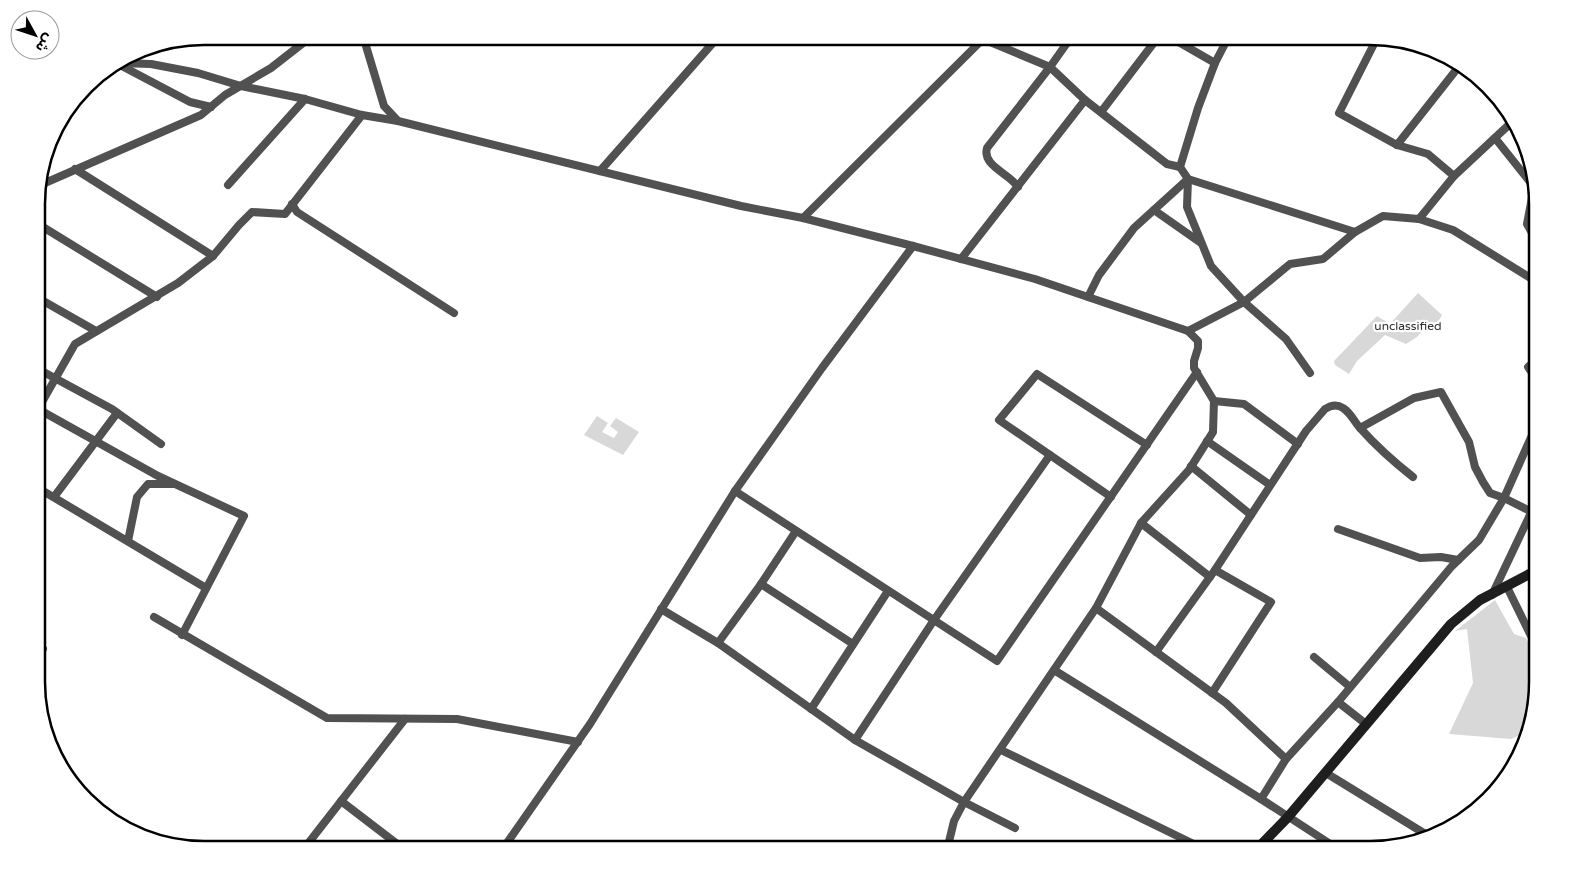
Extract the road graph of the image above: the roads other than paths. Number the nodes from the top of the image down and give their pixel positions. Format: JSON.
{"nodes":[{"id":1,"x":300,"y":45,"type":"edge"},
{"id":2,"x":366,"y":45,"type":"edge"},
{"id":3,"x":711,"y":45,"type":"edge"},
{"id":4,"x":975,"y":45,"type":"edge"},
{"id":5,"x":998,"y":45,"type":"edge"},
{"id":6,"x":1066,"y":45,"type":"edge"},
{"id":7,"x":1152,"y":45,"type":"edge"},
{"id":8,"x":1184,"y":45,"type":"edge"},
{"id":9,"x":1224,"y":45,"type":"edge"},
{"id":10,"x":1373,"y":45,"type":"edge"},
{"id":11,"x":1214,"y":62,"type":"junction"},
{"id":12,"x":130,"y":63,"type":"edge"},
{"id":13,"x":124,"y":66,"type":"edge"},
{"id":14,"x":1050,"y":67,"type":"junction"},
{"id":15,"x":1456,"y":70,"type":"edge"},
{"id":16,"x":241,"y":86,"type":"junction"},
{"id":17,"x":305,"y":99,"type":"junction"},
{"id":18,"x":1085,"y":100,"type":"junction"},
{"id":19,"x":211,"y":107,"type":"junction"},
{"id":20,"x":1101,"y":112,"type":"junction"},
{"id":21,"x":362,"y":114,"type":"junction"},
{"id":22,"x":398,"y":121,"type":"junction"},
{"id":23,"x":1508,"y":125,"type":"edge"},
{"id":24,"x":1495,"y":138,"type":"junction"},
{"id":25,"x":1397,"y":145,"type":"junction"},
{"id":26,"x":1180,"y":167,"type":"junction"},
{"id":27,"x":75,"y":168,"type":"junction"},
{"id":28,"x":600,"y":171,"type":"junction"},
{"id":29,"x":1454,"y":176,"type":"junction"},
{"id":30,"x":1527,"y":178,"type":"edge"},
{"id":31,"x":1188,"y":179,"type":"junction"},
{"id":32,"x":46,"y":182,"type":"edge"},
{"id":33,"x":228,"y":185,"type":"dead end"},
{"id":34,"x":1018,"y":187,"type":"junction"},
{"id":35,"x":292,"y":204,"type":"junction"},
{"id":36,"x":1154,"y":210,"type":"junction"},
{"id":37,"x":1529,"y":213,"type":"edge"},
{"id":38,"x":803,"y":218,"type":"junction"},
{"id":39,"x":1419,"y":219,"type":"junction"},
{"id":40,"x":45,"y":228,"type":"edge"},
{"id":41,"x":1529,"y":228,"type":"edge"},
{"id":42,"x":1354,"y":232,"type":"junction"},
{"id":43,"x":1200,"y":243,"type":"junction"},
{"id":44,"x":913,"y":246,"type":"junction"},
{"id":45,"x":213,"y":256,"type":"junction"},
{"id":46,"x":961,"y":259,"type":"junction"},
{"id":47,"x":1529,"y":277,"type":"edge"},
{"id":48,"x":156,"y":297,"type":"junction"},
{"id":49,"x":1088,"y":297,"type":"junction"},
{"id":50,"x":45,"y":302,"type":"edge"},
{"id":51,"x":1244,"y":302,"type":"junction"},
{"id":52,"x":454,"y":313,"type":"dead end"},
{"id":53,"x":96,"y":331,"type":"junction"},
{"id":54,"x":1188,"y":331,"type":"junction"},
{"id":55,"x":1197,"y":372,"type":"junction"},
{"id":56,"x":45,"y":373,"type":"edge"},
{"id":57,"x":1310,"y":373,"type":"dead end"},
{"id":58,"x":54,"y":379,"type":"junction"},
{"id":59,"x":45,"y":396,"type":"edge"},
{"id":60,"x":1214,"y":401,"type":"junction"},
{"id":61,"x":45,"y":413,"type":"edge"},
{"id":62,"x":117,"y":413,"type":"junction"},
{"id":63,"x":1360,"y":428,"type":"junction"},
{"id":64,"x":1207,"y":441,"type":"junction"},
{"id":65,"x":97,"y":442,"type":"junction"},
{"id":66,"x":1529,"y":443,"type":"edge"},
{"id":67,"x":161,"y":444,"type":"dead end"},
{"id":68,"x":1298,"y":444,"type":"junction"},
{"id":69,"x":1146,"y":445,"type":"junction"},
{"id":70,"x":1050,"y":455,"type":"junction"},
{"id":71,"x":1191,"y":466,"type":"junction"},
{"id":72,"x":1413,"y":477,"type":"dead end"},
{"id":73,"x":175,"y":484,"type":"junction"},
{"id":74,"x":1270,"y":485,"type":"junction"},
{"id":75,"x":45,"y":492,"type":"edge"},
{"id":76,"x":735,"y":492,"type":"junction"},
{"id":77,"x":1111,"y":496,"type":"junction"},
{"id":78,"x":54,"y":497,"type":"junction"},
{"id":79,"x":1504,"y":498,"type":"junction"},
{"id":80,"x":1529,"y":510,"type":"edge"},
{"id":81,"x":1251,"y":515,"type":"junction"},
{"id":82,"x":1529,"y":518,"type":"edge"},
{"id":83,"x":1141,"y":523,"type":"junction"},
{"id":84,"x":1338,"y":529,"type":"dead end"},
{"id":85,"x":796,"y":531,"type":"junction"},
{"id":86,"x":128,"y":541,"type":"junction"},
{"id":87,"x":1458,"y":560,"type":"junction"},
{"id":88,"x":1215,"y":570,"type":"junction"},
{"id":89,"x":1529,"y":575,"type":"edge"},
{"id":90,"x":1210,"y":577,"type":"junction"},
{"id":91,"x":761,"y":584,"type":"junction"},
{"id":92,"x":1507,"y":587,"type":"junction"},
{"id":93,"x":206,"y":588,"type":"junction"},
{"id":94,"x":888,"y":591,"type":"junction"},
{"id":95,"x":1492,"y":594,"type":"junction"},
{"id":96,"x":1096,"y":608,"type":"junction"},
{"id":97,"x":661,"y":609,"type":"junction"},
{"id":98,"x":154,"y":617,"type":"dead end"},
{"id":99,"x":934,"y":620,"type":"junction"},
{"id":100,"x":1529,"y":632,"type":"edge"},
{"id":101,"x":182,"y":635,"type":"junction"},
{"id":102,"x":718,"y":644,"type":"junction"},
{"id":103,"x":853,"y":644,"type":"junction"},
{"id":104,"x":1156,"y":652,"type":"junction"},
{"id":105,"x":1314,"y":657,"type":"dead end"},
{"id":106,"x":1054,"y":670,"type":"junction"},
{"id":107,"x":1350,"y":688,"type":"junction"},
{"id":108,"x":1212,"y":693,"type":"junction"},
{"id":109,"x":1338,"y":702,"type":"junction"},
{"id":110,"x":811,"y":709,"type":"junction"},
{"id":111,"x":404,"y":719,"type":"junction"},
{"id":112,"x":1366,"y":724,"type":"junction"},
{"id":113,"x":855,"y":740,"type":"junction"},
{"id":114,"x":578,"y":742,"type":"junction"},
{"id":115,"x":1001,"y":750,"type":"junction"},
{"id":116,"x":1286,"y":759,"type":"junction"},
{"id":117,"x":1326,"y":773,"type":"junction"},
{"id":118,"x":1262,"y":799,"type":"junction"},
{"id":119,"x":341,"y":801,"type":"junction"},
{"id":120,"x":964,"y":802,"type":"junction"},
{"id":121,"x":1288,"y":817,"type":"junction"},
{"id":122,"x":1015,"y":828,"type":"dead end"},
{"id":123,"x":1422,"y":832,"type":"edge"},
{"id":124,"x":310,"y":841,"type":"edge"},
{"id":125,"x":393,"y":841,"type":"edge"},
{"id":126,"x":508,"y":841,"type":"edge"},
{"id":127,"x":949,"y":841,"type":"edge"},
{"id":128,"x":1186,"y":841,"type":"edge"},
{"id":129,"x":1265,"y":841,"type":"edge"},
{"id":130,"x":1326,"y":841,"type":"edge"}],
"edges":[{"from":1,"to":16,"type":"street"},
{"from":2,"to":22,"type":"street"},
{"from":3,"to":28,"type":"street"},
{"from":4,"to":38,"type":"street"},
{"from":5,"to":14,"type":"street"},
{"from":6,"to":14,"type":"street"},
{"from":7,"to":20,"type":"street"},
{"from":8,"to":11,"type":"street"},
{"from":9,"to":11,"type":"street"},
{"from":10,"to":25,"type":"street"},
{"from":11,"to":26,"type":"street"},
{"from":12,"to":16,"type":"street"},
{"from":13,"to":19,"type":"street"},
{"from":14,"to":18,"type":"street"},
{"from":14,"to":34,"type":"street"},
{"from":15,"to":25,"type":"street"},
{"from":16,"to":17,"type":"street"},
{"from":16,"to":19,"type":"street"},
{"from":17,"to":21,"type":"street"},
{"from":17,"to":33,"type":"street"},
{"from":18,"to":20,"type":"street"},
{"from":18,"to":34,"type":"street"},
{"from":19,"to":27,"type":"street"},
{"from":20,"to":26,"type":"street"},
{"from":21,"to":22,"type":"street"},
{"from":21,"to":35,"type":"street"},
{"from":22,"to":28,"type":"street"},
{"from":23,"to":24,"type":"street"},
{"from":24,"to":29,"type":"street"},
{"from":24,"to":30,"type":"street"},
{"from":25,"to":29,"type":"street"},
{"from":26,"to":31,"type":"street"},
{"from":27,"to":32,"type":"street"},
{"from":27,"to":45,"type":"street"},
{"from":28,"to":38,"type":"street"},
{"from":29,"to":39,"type":"street"},
{"from":31,"to":36,"type":"street"},
{"from":31,"to":42,"type":"street"},
{"from":31,"to":43,"type":"street"},
{"from":34,"to":46,"type":"street"},
{"from":35,"to":45,"type":"street"},
{"from":35,"to":52,"type":"street"},
{"from":36,"to":43,"type":"street"},
{"from":36,"to":49,"type":"street"},
{"from":37,"to":41,"type":"street"},
{"from":38,"to":44,"type":"street"},
{"from":39,"to":42,"type":"street"},
{"from":39,"to":47,"type":"street"},
{"from":40,"to":48,"type":"street"},
{"from":42,"to":51,"type":"street"},
{"from":43,"to":51,"type":"street"},
{"from":44,"to":46,"type":"street"},
{"from":44,"to":76,"type":"street"},
{"from":45,"to":48,"type":"street"},
{"from":46,"to":49,"type":"street"},
{"from":48,"to":53,"type":"street"},
{"from":49,"to":54,"type":"street"},
{"from":50,"to":53,"type":"street"},
{"from":51,"to":54,"type":"street"},
{"from":51,"to":57,"type":"street"},
{"from":53,"to":58,"type":"street"},
{"from":54,"to":55,"type":"street"},
{"from":55,"to":60,"type":"street"},
{"from":55,"to":69,"type":"street"},
{"from":56,"to":58,"type":"street"},
{"from":58,"to":59,"type":"street"},
{"from":58,"to":62,"type":"street"},
{"from":60,"to":64,"type":"street"},
{"from":60,"to":68,"type":"street"},
{"from":61,"to":65,"type":"street"},
{"from":62,"to":65,"type":"street"},
{"from":62,"to":67,"type":"street"},
{"from":63,"to":68,"type":"street"},
{"from":63,"to":72,"type":"street"},
{"from":63,"to":79,"type":"street"},
{"from":64,"to":71,"type":"street"},
{"from":64,"to":74,"type":"street"},
{"from":65,"to":73,"type":"street"},
{"from":65,"to":78,"type":"street"},
{"from":66,"to":79,"type":"street"},
{"from":68,"to":74,"type":"street"},
{"from":69,"to":70,"type":"street"},
{"from":69,"to":77,"type":"street"},
{"from":70,"to":77,"type":"street"},
{"from":70,"to":99,"type":"street"},
{"from":71,"to":81,"type":"street"},
{"from":71,"to":83,"type":"street"},
{"from":73,"to":86,"type":"street"},
{"from":73,"to":93,"type":"street"},
{"from":74,"to":81,"type":"street"},
{"from":75,"to":78,"type":"street"},
{"from":76,"to":85,"type":"street"},
{"from":76,"to":97,"type":"street"},
{"from":77,"to":99,"type":"street"},
{"from":78,"to":86,"type":"street"},
{"from":79,"to":80,"type":"street"},
{"from":79,"to":87,"type":"street"},
{"from":81,"to":88,"type":"street"},
{"from":82,"to":95,"type":"street"},
{"from":83,"to":90,"type":"street"},
{"from":83,"to":96,"type":"street"},
{"from":84,"to":87,"type":"street"},
{"from":85,"to":91,"type":"street"},
{"from":85,"to":94,"type":"street"},
{"from":86,"to":93,"type":"street"},
{"from":87,"to":107,"type":"street"},
{"from":88,"to":90,"type":"street"},
{"from":88,"to":108,"type":"street"},
{"from":89,"to":92,"type":"street"},
{"from":90,"to":104,"type":"street"},
{"from":91,"to":102,"type":"street"},
{"from":91,"to":103,"type":"street"},
{"from":92,"to":95,"type":"street"},
{"from":92,"to":100,"type":"street"},
{"from":93,"to":101,"type":"street"},
{"from":94,"to":99,"type":"street"},
{"from":94,"to":103,"type":"street"},
{"from":95,"to":112,"type":"street"},
{"from":96,"to":104,"type":"street"},
{"from":96,"to":106,"type":"street"},
{"from":97,"to":102,"type":"street"},
{"from":97,"to":114,"type":"street"},
{"from":98,"to":101,"type":"street"},
{"from":99,"to":113,"type":"street"},
{"from":101,"to":111,"type":"street"},
{"from":102,"to":110,"type":"street"},
{"from":103,"to":110,"type":"street"},
{"from":104,"to":108,"type":"street"},
{"from":105,"to":107,"type":"street"},
{"from":106,"to":115,"type":"street"},
{"from":106,"to":118,"type":"street"},
{"from":107,"to":109,"type":"street"},
{"from":108,"to":116,"type":"street"},
{"from":109,"to":112,"type":"street"},
{"from":109,"to":116,"type":"street"},
{"from":110,"to":113,"type":"street"},
{"from":111,"to":114,"type":"street"},
{"from":111,"to":119,"type":"street"},
{"from":112,"to":117,"type":"street"},
{"from":113,"to":120,"type":"street"},
{"from":114,"to":126,"type":"street"},
{"from":115,"to":120,"type":"street"},
{"from":115,"to":128,"type":"street"},
{"from":116,"to":118,"type":"street"},
{"from":117,"to":121,"type":"street"},
{"from":117,"to":123,"type":"street"},
{"from":118,"to":121,"type":"street"},
{"from":119,"to":124,"type":"street"},
{"from":119,"to":125,"type":"street"},
{"from":120,"to":122,"type":"street"},
{"from":120,"to":127,"type":"street"},
{"from":121,"to":129,"type":"street"},
{"from":121,"to":130,"type":"street"}]}
